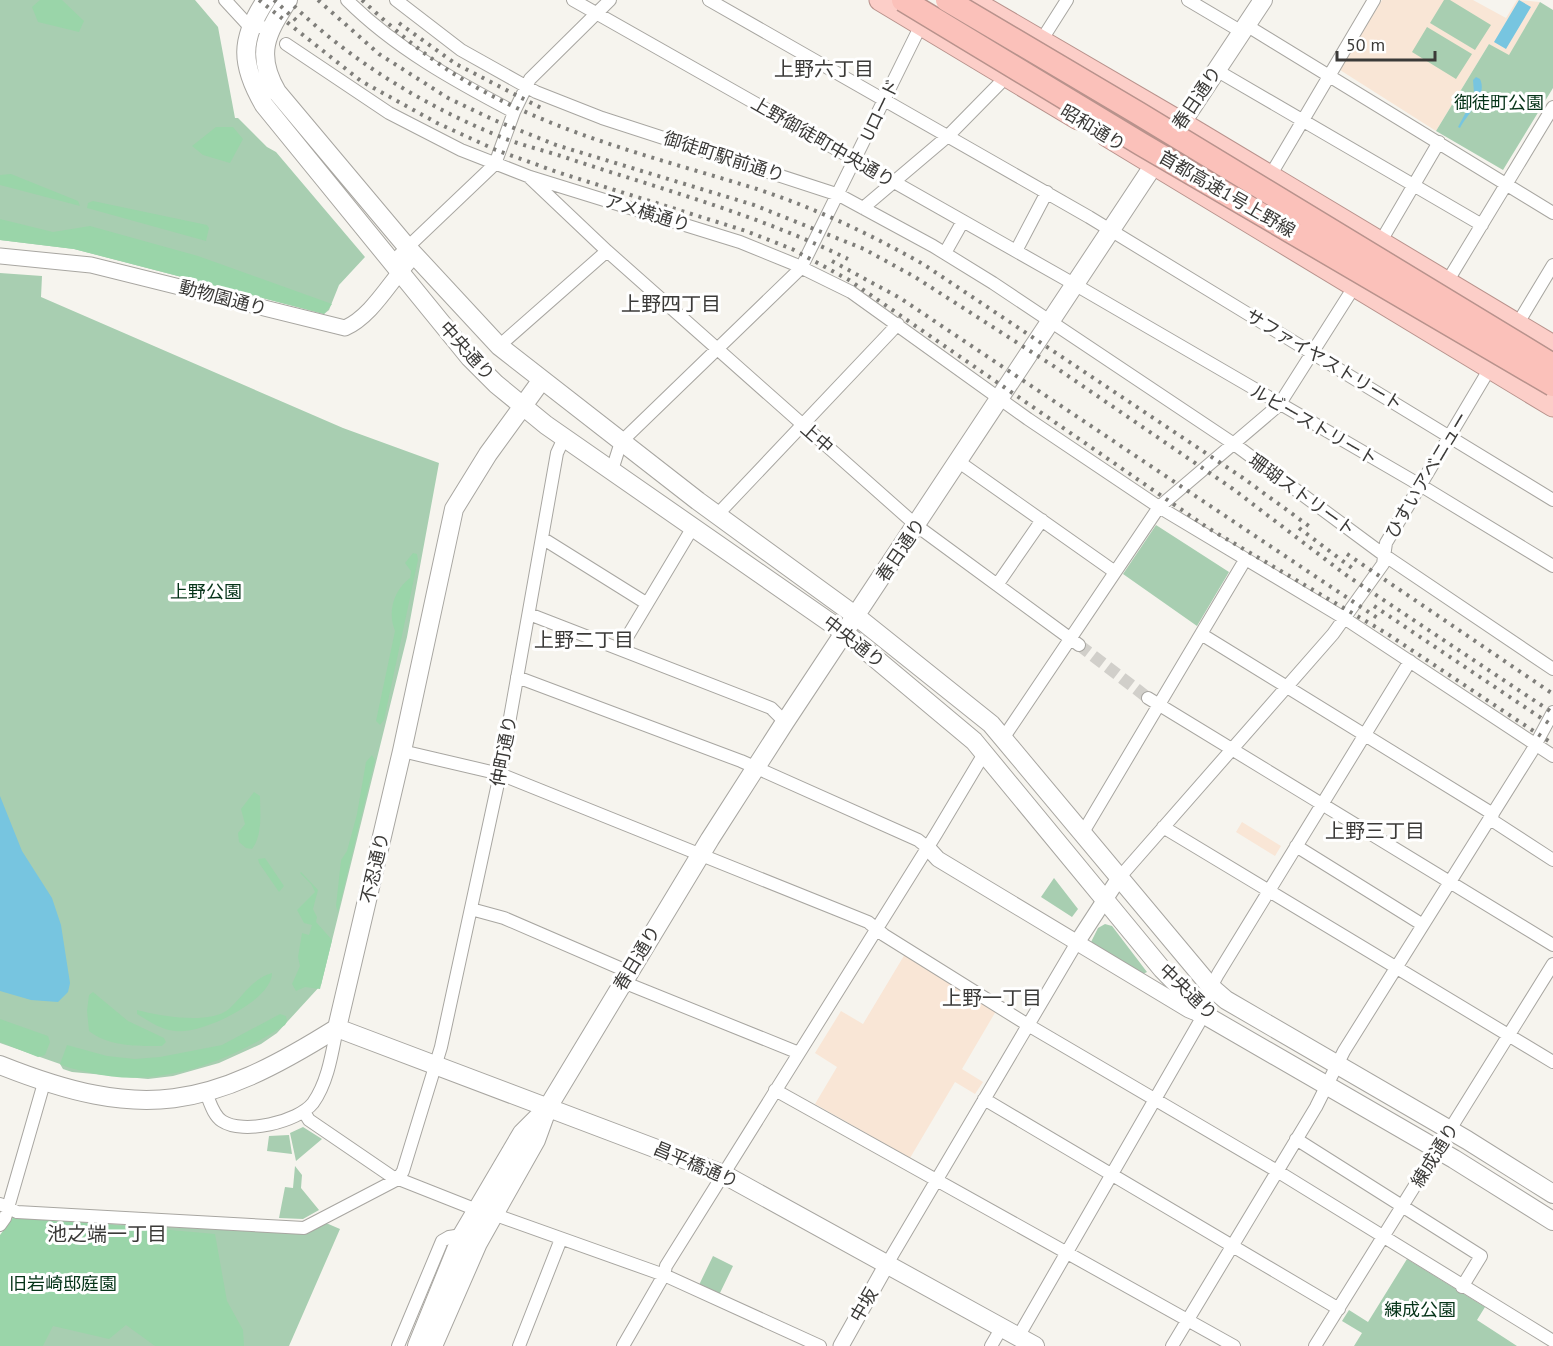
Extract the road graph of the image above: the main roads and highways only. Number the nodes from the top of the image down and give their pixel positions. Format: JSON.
{"nodes":[{"id":1,"x":266,"y":0,"type":"edge"},
{"id":2,"x":288,"y":0,"type":"edge"},
{"id":3,"x":880,"y":0,"type":"edge"},
{"id":4,"x":903,"y":0,"type":"edge"},
{"id":5,"x":971,"y":0,"type":"edge"},
{"id":6,"x":1263,"y":0,"type":"edge"},
{"id":7,"x":937,"y":1,"type":"edge"},
{"id":8,"x":1037,"y":79,"type":"junction"},
{"id":9,"x":1180,"y":122,"type":"junction"},
{"id":10,"x":1152,"y":164,"type":"junction"},
{"id":11,"x":1553,"y":346,"type":"edge"},
{"id":12,"x":1553,"y":365,"type":"edge"},
{"id":13,"x":541,"y":381,"type":"junction"},
{"id":14,"x":1553,"y":385,"type":"edge"},
{"id":15,"x":522,"y":406,"type":"junction"},
{"id":16,"x":1553,"y":406,"type":"edge"},
{"id":17,"x":856,"y":616,"type":"junction"},
{"id":18,"x":845,"y":633,"type":"junction"},
{"id":19,"x":337,"y":1028,"type":"junction"},
{"id":20,"x":0,"y":1065,"type":"edge"},
{"id":21,"x":548,"y":1107,"type":"junction"},
{"id":22,"x":1553,"y":1194,"type":"edge"},
{"id":23,"x":485,"y":1212,"type":"junction"},
{"id":24,"x":1553,"y":1221,"type":"edge"},
{"id":25,"x":417,"y":1346,"type":"edge"},
{"id":26,"x":433,"y":1346,"type":"edge"},
{"id":27,"x":1035,"y":1346,"type":"edge"}],
"edges":[{"from":1,"to":15,"type":"main road","name":"中央通り"},
{"from":2,"to":13,"type":"main road","name":"中央通り"},
{"from":3,"to":10,"type":"highway","name":"昭和通り"},
{"from":4,"to":8,"type":"highway","name":"首都高速1号上野線","bridge":true},
{"from":5,"to":9,"type":"highway"},
{"from":6,"to":9,"type":"main road","name":"春日通り"},
{"from":7,"to":8,"type":"highway","bridge":true},
{"from":7,"to":12,"type":"highway","name":"首都高速1号上野線","bridge":true},
{"from":8,"to":14,"type":"highway","name":"首都高速1号上野線","bridge":true},
{"from":9,"to":10,"type":"main road","name":"春日通り"},
{"from":9,"to":11,"type":"highway"},
{"from":10,"to":16,"type":"highway","name":"昭和通り"},
{"from":10,"to":17,"type":"main road","name":"春日通り"},
{"from":13,"to":15,"type":"main road","name":"不忍通り"},
{"from":13,"to":17,"type":"main road","name":"中央通り"},
{"from":15,"to":18,"type":"main road","name":"中央通り"},
{"from":15,"to":19,"type":"main road","name":"不忍通り"},
{"from":17,"to":18,"type":"main road","name":"春日通り"},
{"from":17,"to":22,"type":"main road","name":"中央通り"},
{"from":18,"to":21,"type":"main road","name":"春日通り"},
{"from":18,"to":24,"type":"main road","name":"中央通り"},
{"from":19,"to":20,"type":"main road"},
{"from":19,"to":21,"type":"main road","name":"昌平橋通り"},
{"from":21,"to":23,"type":"main road","name":"春日通り"},
{"from":21,"to":27,"type":"main road","name":"昌平橋通り"},
{"from":23,"to":25,"type":"main road","name":"春日通り"},
{"from":23,"to":26,"type":"main road","name":"春日通り"}]}
